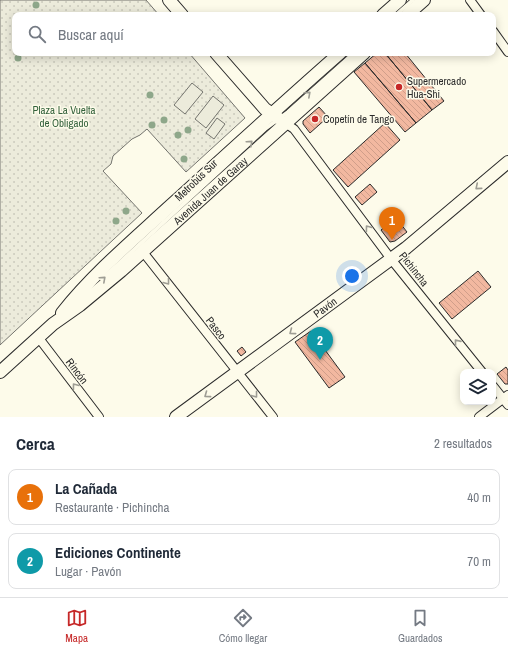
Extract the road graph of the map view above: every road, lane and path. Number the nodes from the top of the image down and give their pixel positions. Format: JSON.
{"nodes":[{"id":1,"x":169,"y":0,"type":"edge"},
{"id":2,"x":400,"y":0,"type":"edge"},
{"id":3,"x":413,"y":0,"type":"edge"},
{"id":4,"x":424,"y":0,"type":"edge"},
{"id":5,"x":470,"y":0,"type":"edge"},
{"id":6,"x":179,"y":12,"type":"edge"},
{"id":7,"x":386,"y":12,"type":"edge"},
{"id":8,"x":399,"y":12,"type":"edge"},
{"id":9,"x":410,"y":12,"type":"edge"},
{"id":10,"x":479,"y":12,"type":"edge"},
{"id":11,"x":496,"y":35,"type":"edge"},
{"id":12,"x":508,"y":52,"type":"edge"},
{"id":13,"x":219,"y":56,"type":"edge"},
{"id":14,"x":337,"y":56,"type":"edge"},
{"id":15,"x":351,"y":56,"type":"edge"},
{"id":16,"x":360,"y":56,"type":"edge"},
{"id":17,"x":278,"y":119,"type":"junction"},
{"id":18,"x":508,"y":162,"type":"edge"},
{"id":19,"x":143,"y":252,"type":"junction"},
{"id":20,"x":391,"y":259,"type":"junction"},
{"id":21,"x":99,"y":282,"type":"dead end"},
{"id":22,"x":93,"y":287,"type":"dead end"},
{"id":23,"x":53,"y":324,"type":"junction"},
{"id":24,"x":38,"y":337,"type":"junction"},
{"id":25,"x":480,"y":369,"type":"edge"},
{"id":26,"x":0,"y":372,"type":"edge"},
{"id":27,"x":238,"y":373,"type":"junction"},
{"id":28,"x":496,"y":389,"type":"edge"},
{"id":29,"x":506,"y":399,"type":"edge"},
{"id":30,"x":99,"y":417,"type":"edge"},
{"id":31,"x":176,"y":417,"type":"edge"},
{"id":32,"x":273,"y":417,"type":"edge"},
{"id":33,"x":479,"y":417,"type":"edge"}],
"edges":[{"from":1,"to":6,"type":"main road"},
{"from":2,"to":7,"type":"main road"},
{"from":3,"to":8,"type":"lane"},
{"from":4,"to":9,"type":"main road"},
{"from":5,"to":10,"type":"street"},
{"from":11,"to":12,"type":"street"},
{"from":13,"to":17,"type":"main road"},
{"from":14,"to":17,"type":"main road","name":"Avenida Juan de Garay"},
{"from":17,"to":15,"type":"lane","name":"Metrobús Sur","one_way":true},
{"from":16,"to":17,"type":"main road","name":"Avenida Juan de Garay"},
{"from":17,"to":19,"type":"main road","name":"Avenida Juan de Garay"},
{"from":20,"to":17,"type":"street","name":"Pichincha","one_way":true},
{"from":21,"to":17,"type":"lane","name":"Metrobús Sur","one_way":true},
{"from":17,"to":23,"type":"main road","name":"Avenida Juan de Garay"},
{"from":18,"to":20,"type":"main road","name":"Pavón","one_way":true},
{"from":19,"to":23,"type":"main road","name":"Avenida Juan de Garay"},
{"from":19,"to":27,"type":"street","name":"Pasco","one_way":true},
{"from":25,"to":20,"type":"street","name":"Pichincha","one_way":true},
{"from":20,"to":27,"type":"main road","name":"Pavón","one_way":true},
{"from":22,"to":23,"type":"lane"},
{"from":23,"to":24,"type":"main road","name":"Avenida Juan de Garay"},
{"from":24,"to":26,"type":"main road","name":"Avenida Juan de Garay"},
{"from":30,"to":24,"type":"street","name":"Rincón","one_way":true},
{"from":27,"to":31,"type":"main road","name":"Pavón","one_way":true},
{"from":27,"to":32,"type":"street","name":"Pasco","one_way":true},
{"from":28,"to":29,"type":"street"},
{"from":29,"to":33,"type":"street"}]}
